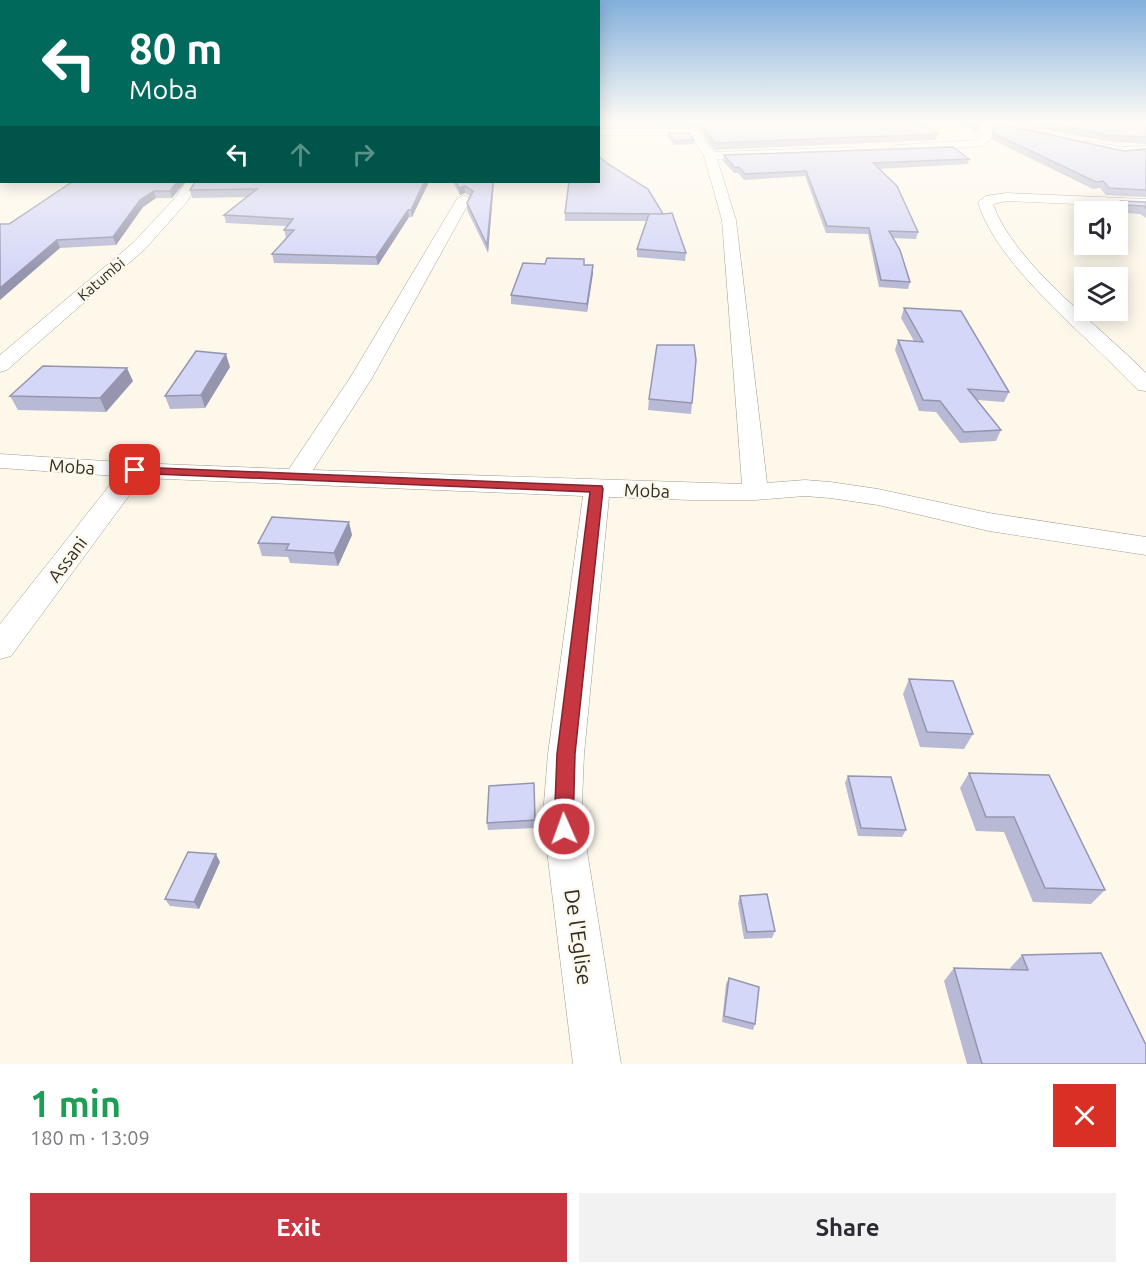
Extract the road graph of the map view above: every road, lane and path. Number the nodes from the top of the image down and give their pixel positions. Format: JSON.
{"nodes":[{"id":1,"x":715,"y":172,"type":"edge"},
{"id":2,"x":191,"y":183,"type":"edge"},
{"id":3,"x":464,"y":199,"type":"edge"},
{"id":4,"x":1146,"y":203,"type":"edge"},
{"id":5,"x":0,"y":366,"type":"edge"},
{"id":6,"x":1146,"y":385,"type":"edge"},
{"id":7,"x":0,"y":461,"type":"edge"},
{"id":8,"x":135,"y":470,"type":"junction"},
{"id":9,"x":297,"y":476,"type":"junction"},
{"id":10,"x":597,"y":489,"type":"junction"},
{"id":11,"x":755,"y":492,"type":"junction"},
{"id":12,"x":1146,"y":546,"type":"edge"},
{"id":13,"x":0,"y":647,"type":"edge"},
{"id":14,"x":597,"y":1064,"type":"edge"}],
"edges":[{"from":1,"to":11,"type":"street"},
{"from":2,"to":5,"type":"street","name":"Katumbi"},
{"from":3,"to":9,"type":"street"},
{"from":4,"to":6,"type":"street"},
{"from":7,"to":8,"type":"street","name":"Moba"},
{"from":8,"to":9,"type":"street","name":"Moba"},
{"from":8,"to":13,"type":"street","name":"Assani"},
{"from":9,"to":10,"type":"street","name":"Moba"},
{"from":10,"to":11,"type":"street","name":"Moba"},
{"from":10,"to":14,"type":"street","name":"De l'Eglise"},
{"from":11,"to":12,"type":"street","name":"Moba"}]}
